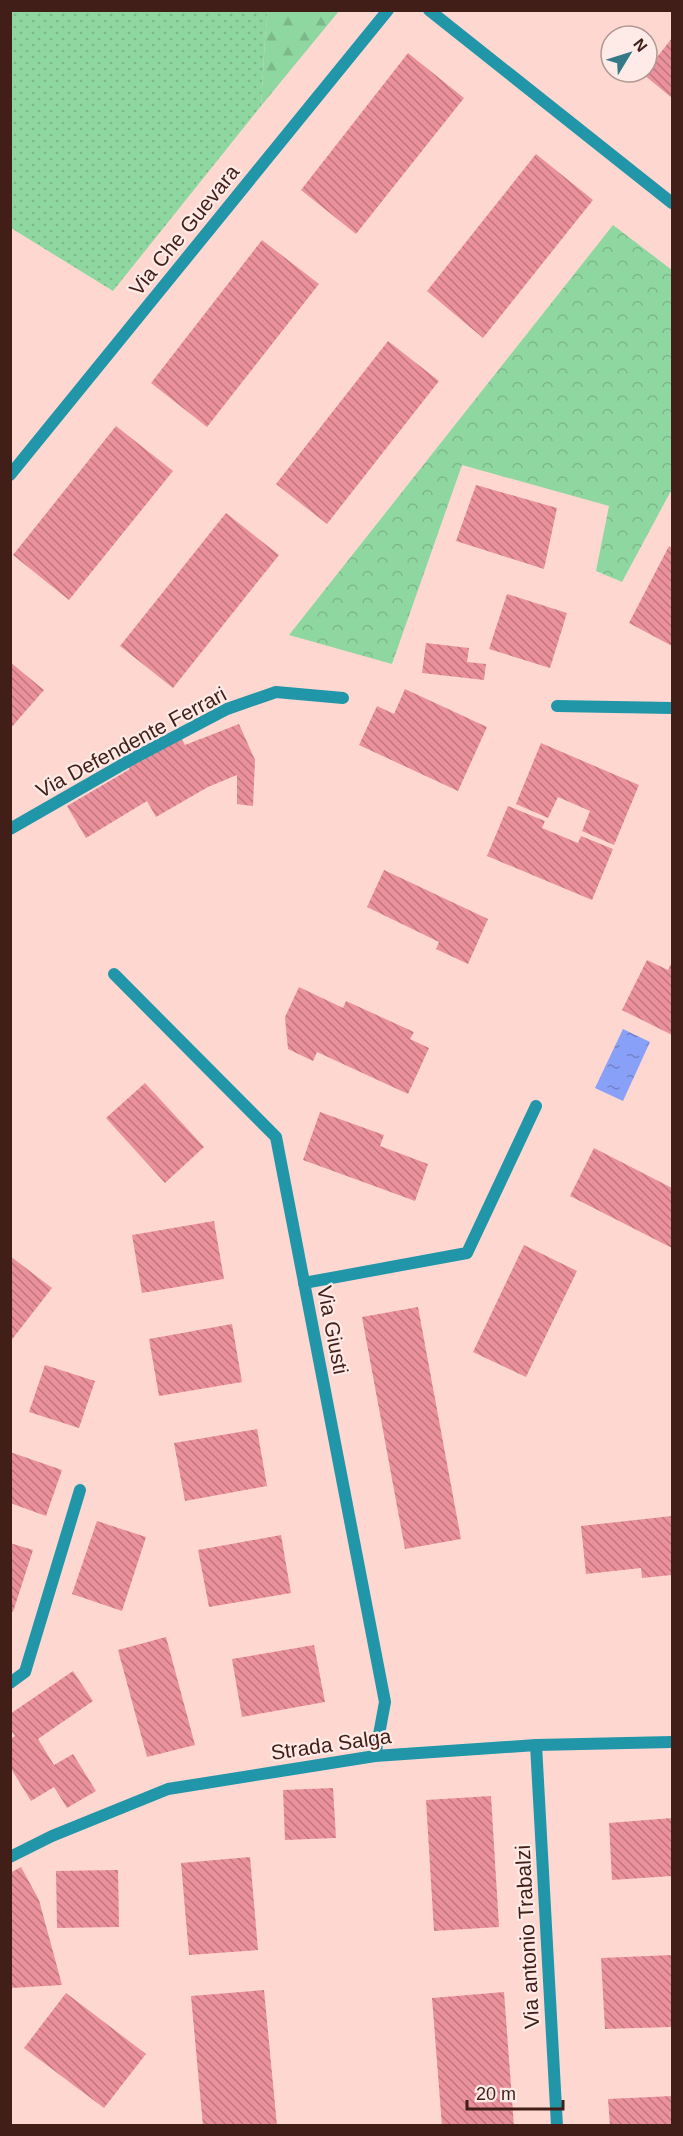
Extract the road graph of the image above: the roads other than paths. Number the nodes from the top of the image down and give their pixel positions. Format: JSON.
{"nodes":[{"id":1,"x":388,"y":10,"type":"edge"},
{"id":2,"x":429,"y":10,"type":"edge"},
{"id":3,"x":672,"y":203,"type":"edge"},
{"id":4,"x":10,"y":475,"type":"edge"},
{"id":5,"x":343,"y":698,"type":"dead end"},
{"id":6,"x":557,"y":706,"type":"dead end"},
{"id":7,"x":672,"y":708,"type":"edge"},
{"id":8,"x":10,"y":829,"type":"edge"},
{"id":9,"x":114,"y":974,"type":"dead end"},
{"id":10,"x":536,"y":1106,"type":"dead end"},
{"id":11,"x":304,"y":1283,"type":"junction"},
{"id":12,"x":80,"y":1490,"type":"dead end"},
{"id":13,"x":10,"y":1683,"type":"edge"},
{"id":14,"x":672,"y":1742,"type":"edge"},
{"id":15,"x":536,"y":1745,"type":"junction"},
{"id":16,"x":375,"y":1756,"type":"junction"},
{"id":17,"x":10,"y":1857,"type":"edge"},
{"id":18,"x":557,"y":2126,"type":"edge"}],
"edges":[{"from":1,"to":4,"type":"street","name":"Via Che Guevara"},
{"from":2,"to":3,"type":"street"},
{"from":5,"to":8,"type":"street","name":"Via Defendente Ferrari"},
{"from":6,"to":7,"type":"street"},
{"from":9,"to":11,"type":"street","name":"Via Giusti"},
{"from":10,"to":11,"type":"street"},
{"from":11,"to":16,"type":"street","name":"Via Giusti"},
{"from":12,"to":13,"type":"street"},
{"from":14,"to":15,"type":"street","name":"Strada Salga"},
{"from":15,"to":16,"type":"street","name":"Strada Salga"},
{"from":15,"to":18,"type":"street","name":"Via antonio Trabalzi"},
{"from":16,"to":17,"type":"street","name":"Strada Salga"}]}
